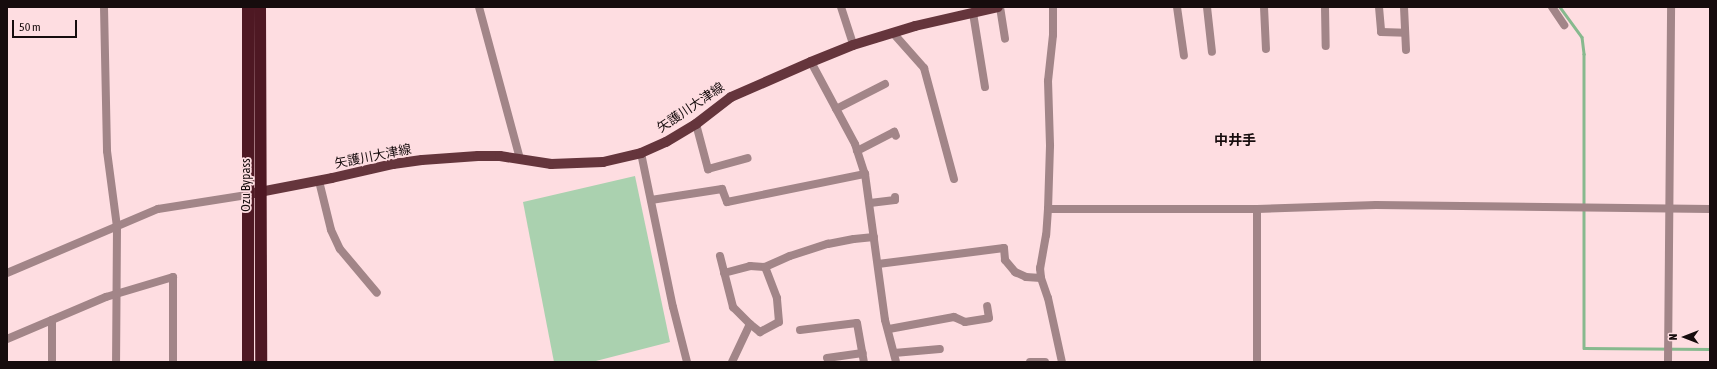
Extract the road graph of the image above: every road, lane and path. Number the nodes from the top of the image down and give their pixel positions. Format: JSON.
{"nodes":[{"id":1,"x":104,"y":7,"type":"edge"},
{"id":2,"x":248,"y":7,"type":"edge"},
{"id":3,"x":260,"y":7,"type":"edge"},
{"id":4,"x":479,"y":7,"type":"edge"},
{"id":5,"x":841,"y":7,"type":"edge"},
{"id":6,"x":999,"y":7,"type":"edge"},
{"id":7,"x":1053,"y":7,"type":"edge"},
{"id":8,"x":1177,"y":7,"type":"edge"},
{"id":9,"x":1207,"y":7,"type":"edge"},
{"id":10,"x":1264,"y":7,"type":"edge"},
{"id":11,"x":1324,"y":7,"type":"edge"},
{"id":12,"x":1379,"y":7,"type":"edge"},
{"id":13,"x":1404,"y":7,"type":"edge"},
{"id":14,"x":1552,"y":7,"type":"edge"},
{"id":15,"x":1671,"y":7,"type":"edge"},
{"id":16,"x":973,"y":13,"type":"junction"},
{"id":17,"x":1564,"y":25,"type":"dead end"},
{"id":18,"x":894,"y":33,"type":"junction"},
{"id":19,"x":1405,"y":33,"type":"junction"},
{"id":20,"x":1005,"y":40,"type":"dead end"},
{"id":21,"x":853,"y":45,"type":"junction"},
{"id":22,"x":1326,"y":46,"type":"dead end"},
{"id":23,"x":1266,"y":49,"type":"dead end"},
{"id":24,"x":1406,"y":50,"type":"dead end"},
{"id":25,"x":1212,"y":52,"type":"dead end"},
{"id":26,"x":1184,"y":56,"type":"dead end"},
{"id":27,"x":811,"y":62,"type":"junction"},
{"id":28,"x":885,"y":84,"type":"dead end"},
{"id":29,"x":985,"y":87,"type":"dead end"},
{"id":30,"x":836,"y":109,"type":"junction"},
{"id":31,"x":696,"y":124,"type":"junction"},
{"id":32,"x":896,"y":136,"type":"dead end"},
{"id":33,"x":857,"y":151,"type":"junction"},
{"id":34,"x":641,"y":153,"type":"junction"},
{"id":35,"x":748,"y":158,"type":"dead end"},
{"id":36,"x":520,"y":159,"type":"junction"},
{"id":37,"x":865,"y":174,"type":"junction"},
{"id":38,"x":954,"y":179,"type":"dead end"},
{"id":39,"x":320,"y":181,"type":"junction"},
{"id":40,"x":260,"y":191,"type":"junction"},
{"id":41,"x":248,"y":195,"type":"junction"},
{"id":42,"x":895,"y":197,"type":"dead end"},
{"id":43,"x":651,"y":200,"type":"junction"},
{"id":44,"x":870,"y":203,"type":"junction"},
{"id":45,"x":1670,"y":208,"type":"junction"},
{"id":46,"x":1048,"y":209,"type":"junction"},
{"id":47,"x":1257,"y":209,"type":"junction"},
{"id":48,"x":1710,"y":209,"type":"edge"},
{"id":49,"x":117,"y":227,"type":"junction"},
{"id":50,"x":874,"y":237,"type":"junction"},
{"id":51,"x":720,"y":256,"type":"dead end"},
{"id":52,"x":878,"y":264,"type":"junction"},
{"id":53,"x":765,"y":267,"type":"junction"},
{"id":54,"x":7,"y":273,"type":"edge"},
{"id":55,"x":724,"y":273,"type":"junction"},
{"id":56,"x":1040,"y":278,"type":"junction"},
{"id":57,"x":116,"y":293,"type":"junction"},
{"id":58,"x":376,"y":293,"type":"dead end"},
{"id":59,"x":987,"y":306,"type":"dead end"},
{"id":60,"x":52,"y":320,"type":"junction"},
{"id":61,"x":750,"y":324,"type":"junction"},
{"id":62,"x":888,"y":329,"type":"junction"},
{"id":63,"x":800,"y":330,"type":"dead end"},
{"id":64,"x":7,"y":339,"type":"edge"},
{"id":65,"x":940,"y":349,"type":"dead end"},
{"id":66,"x":862,"y":353,"type":"junction"},
{"id":67,"x":894,"y":353,"type":"junction"},
{"id":68,"x":827,"y":358,"type":"dead end"},
{"id":69,"x":52,"y":362,"type":"edge"},
{"id":70,"x":116,"y":362,"type":"edge"},
{"id":71,"x":173,"y":362,"type":"edge"},
{"id":72,"x":248,"y":362,"type":"edge"},
{"id":73,"x":260,"y":362,"type":"edge"},
{"id":74,"x":687,"y":362,"type":"edge"},
{"id":75,"x":732,"y":362,"type":"edge"},
{"id":76,"x":864,"y":362,"type":"edge"},
{"id":77,"x":896,"y":362,"type":"edge"},
{"id":78,"x":1030,"y":362,"type":"edge"},
{"id":79,"x":1045,"y":362,"type":"edge"},
{"id":80,"x":1062,"y":362,"type":"edge"},
{"id":81,"x":1257,"y":362,"type":"edge"},
{"id":82,"x":1668,"y":362,"type":"edge"}],
"edges":[{"from":1,"to":49,"type":"street"},
{"from":2,"to":41,"type":"highway","name":"Ozu Bypass"},
{"from":3,"to":40,"type":"highway","name":"Ozu Bypass"},
{"from":4,"to":36,"type":"street"},
{"from":5,"to":21,"type":"street"},
{"from":6,"to":16,"type":"main road","name":"矢護川大津線"},
{"from":6,"to":20,"type":"street"},
{"from":7,"to":46,"type":"street"},
{"from":8,"to":26,"type":"street"},
{"from":9,"to":25,"type":"street"},
{"from":10,"to":23,"type":"street"},
{"from":11,"to":22,"type":"street"},
{"from":12,"to":19,"type":"street"},
{"from":13,"to":19,"type":"street"},
{"from":14,"to":17,"type":"street"},
{"from":15,"to":45,"type":"street"},
{"from":16,"to":18,"type":"main road","name":"矢護川大津線"},
{"from":16,"to":29,"type":"street"},
{"from":18,"to":21,"type":"main road","name":"矢護川大津線"},
{"from":18,"to":38,"type":"street"},
{"from":19,"to":24,"type":"street"},
{"from":21,"to":27,"type":"main road","name":"矢護川大津線"},
{"from":27,"to":30,"type":"street"},
{"from":27,"to":31,"type":"main road","name":"矢護川大津線"},
{"from":28,"to":30,"type":"street"},
{"from":30,"to":33,"type":"street"},
{"from":31,"to":34,"type":"main road","name":"矢護川大津線"},
{"from":31,"to":35,"type":"street"},
{"from":32,"to":33,"type":"street"},
{"from":33,"to":37,"type":"street"},
{"from":34,"to":36,"type":"main road","name":"矢護川大津線"},
{"from":34,"to":43,"type":"street"},
{"from":36,"to":39,"type":"main road","name":"矢護川大津線"},
{"from":37,"to":43,"type":"street"},
{"from":37,"to":44,"type":"street"},
{"from":39,"to":40,"type":"main road","name":"矢護川大津線"},
{"from":39,"to":58,"type":"street"},
{"from":40,"to":41,"type":"main road","name":"矢護川大津線"},
{"from":40,"to":73,"type":"highway","name":"Ozu Bypass"},
{"from":41,"to":49,"type":"street"},
{"from":41,"to":72,"type":"highway","name":"Ozu Bypass"},
{"from":42,"to":44,"type":"street"},
{"from":43,"to":74,"type":"street"},
{"from":44,"to":50,"type":"street"},
{"from":45,"to":47,"type":"street"},
{"from":45,"to":48,"type":"street"},
{"from":45,"to":82,"type":"street"},
{"from":46,"to":47,"type":"street"},
{"from":46,"to":56,"type":"street"},
{"from":47,"to":81,"type":"street"},
{"from":49,"to":54,"type":"street"},
{"from":49,"to":57,"type":"street"},
{"from":50,"to":52,"type":"street"},
{"from":50,"to":53,"type":"street"},
{"from":51,"to":55,"type":"street"},
{"from":52,"to":56,"type":"street"},
{"from":52,"to":62,"type":"street"},
{"from":53,"to":55,"type":"street"},
{"from":53,"to":61,"type":"street"},
{"from":55,"to":61,"type":"street"},
{"from":56,"to":80,"type":"street"},
{"from":57,"to":60,"type":"street"},
{"from":57,"to":70,"type":"street"},
{"from":57,"to":71,"type":"street"},
{"from":59,"to":62,"type":"street"},
{"from":60,"to":64,"type":"street"},
{"from":60,"to":69,"type":"street"},
{"from":61,"to":75,"type":"street"},
{"from":62,"to":67,"type":"street"},
{"from":63,"to":66,"type":"street"},
{"from":65,"to":67,"type":"street"},
{"from":66,"to":68,"type":"street"},
{"from":66,"to":76,"type":"street"},
{"from":67,"to":77,"type":"street"},
{"from":78,"to":79,"type":"street"}]}
